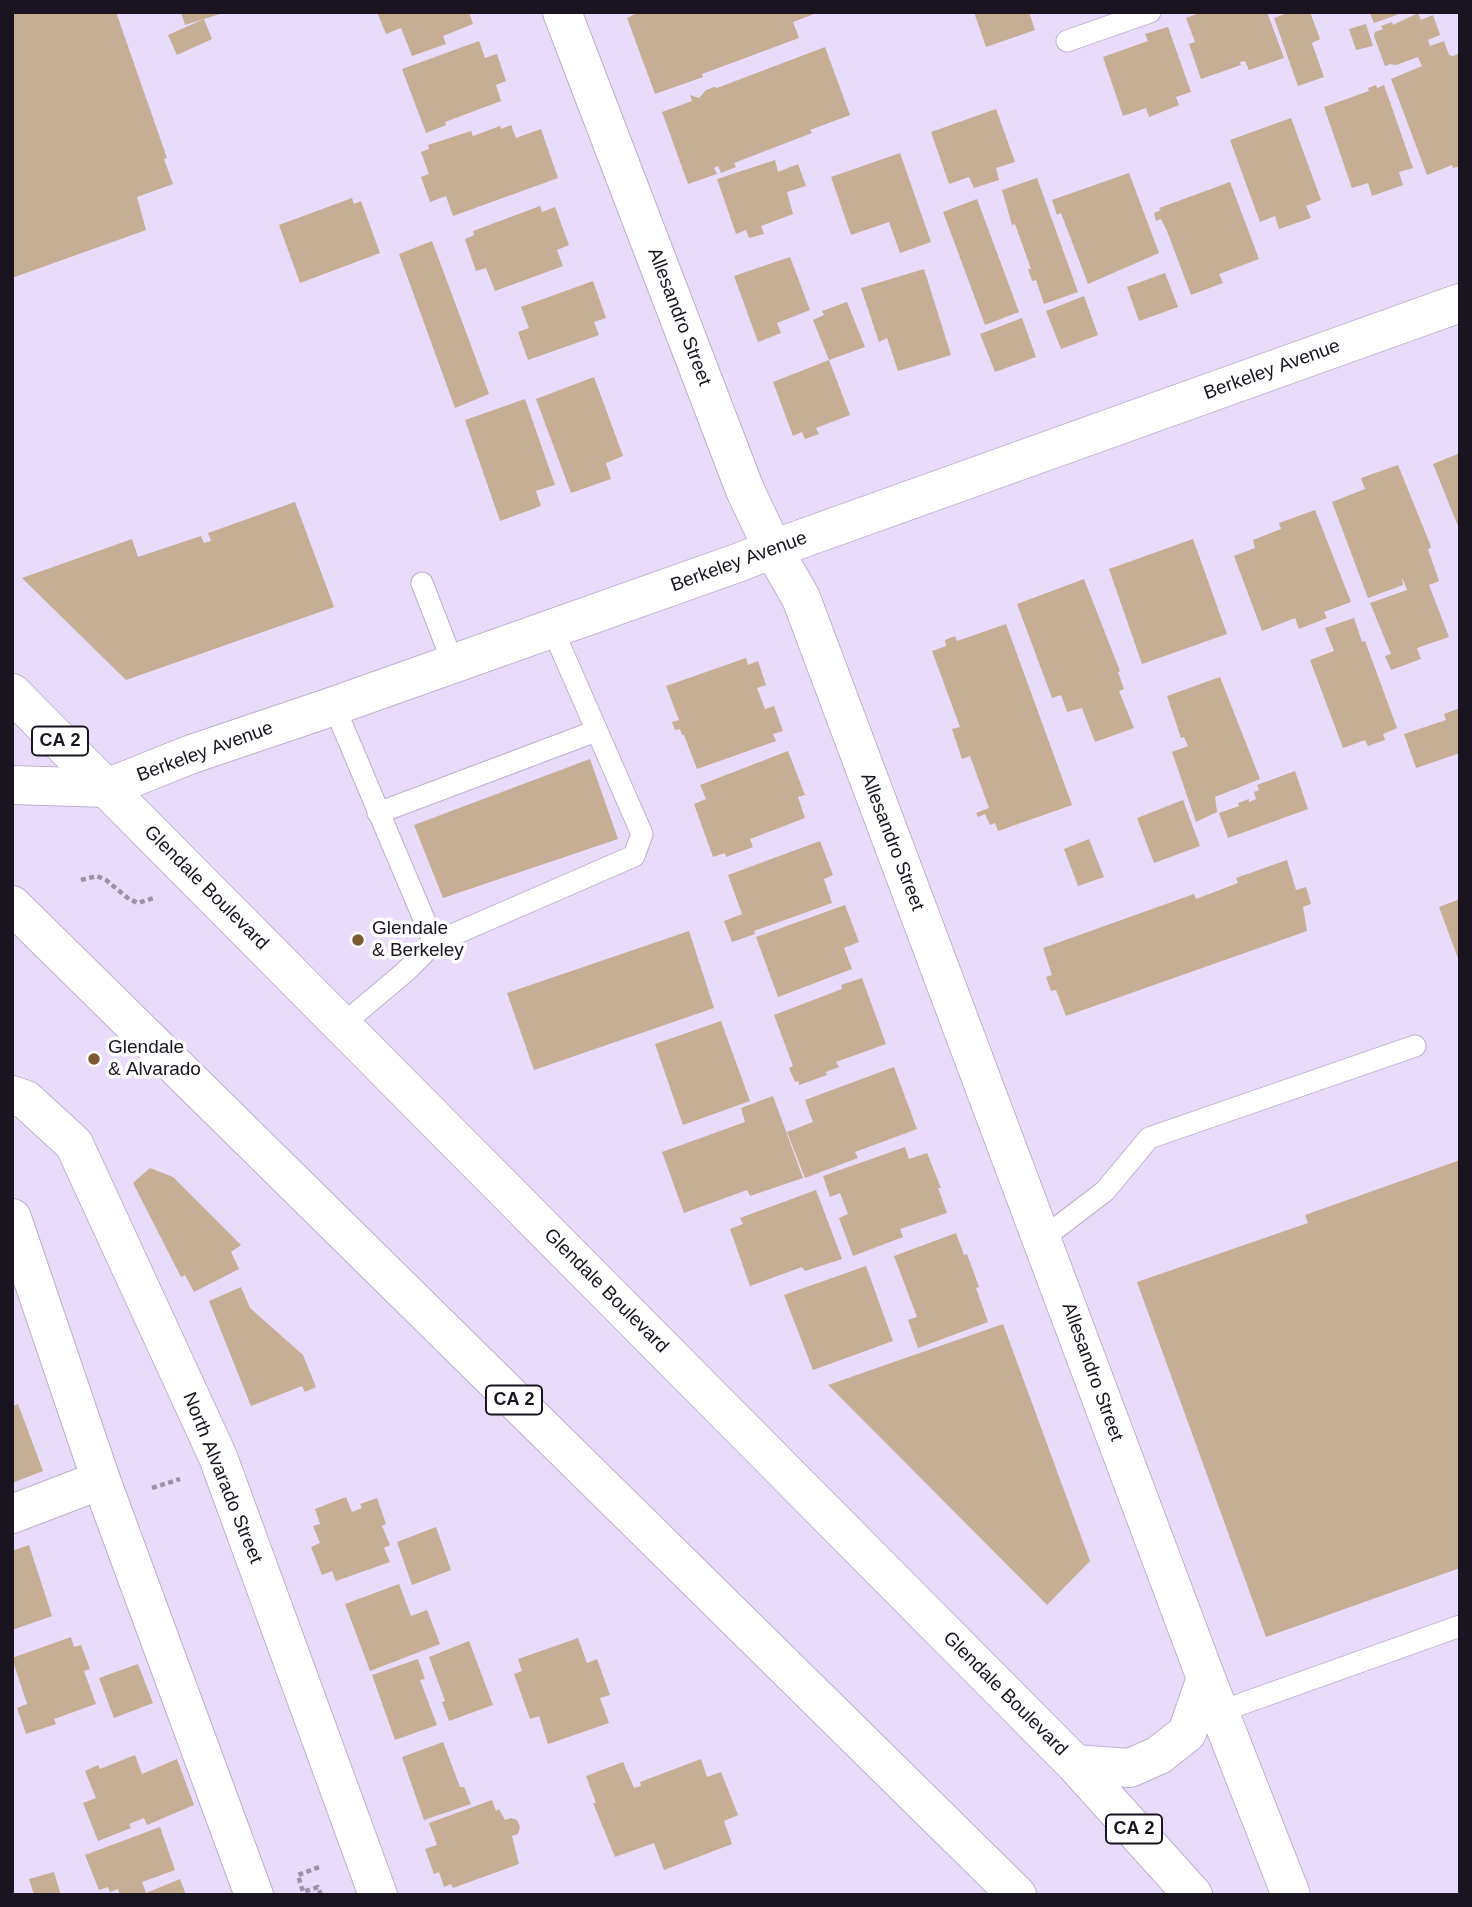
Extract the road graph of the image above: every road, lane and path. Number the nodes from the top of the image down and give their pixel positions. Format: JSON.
{"nodes":[{"id":1,"x":562,"y":12,"type":"edge"},
{"id":2,"x":1150,"y":12,"type":"edge"},
{"id":3,"x":1067,"y":41,"type":"dead end"},
{"id":4,"x":1460,"y":303,"type":"edge"},
{"id":5,"x":773,"y":549,"type":"junction"},
{"id":6,"x":422,"y":583,"type":"dead end"},
{"id":7,"x":552,"y":628,"type":"junction"},
{"id":8,"x":453,"y":663,"type":"junction"},
{"id":9,"x":12,"y":693,"type":"edge"},
{"id":10,"x":334,"y":706,"type":"junction"},
{"id":11,"x":596,"y":731,"type":"junction"},
{"id":12,"x":12,"y":785,"type":"edge"},
{"id":13,"x":107,"y":788,"type":"junction"},
{"id":14,"x":378,"y":813,"type":"junction"},
{"id":15,"x":81,"y":880,"type":"dead end"},
{"id":16,"x":159,"y":896,"type":"dead end"},
{"id":17,"x":12,"y":905,"type":"edge"},
{"id":18,"x":434,"y":943,"type":"junction"},
{"id":19,"x":342,"y":1025,"type":"junction"},
{"id":20,"x":1415,"y":1046,"type":"dead end"},
{"id":21,"x":12,"y":1095,"type":"edge"},
{"id":22,"x":12,"y":1218,"type":"edge"},
{"id":23,"x":1042,"y":1239,"type":"junction"},
{"id":24,"x":221,"y":1465,"type":"junction"},
{"id":25,"x":105,"y":1491,"type":"junction"},
{"id":26,"x":12,"y":1514,"type":"edge"},
{"id":27,"x":1460,"y":1626,"type":"edge"},
{"id":28,"x":1213,"y":1695,"type":"junction"},
{"id":29,"x":1075,"y":1764,"type":"junction"},
{"id":30,"x":254,"y":1895,"type":"edge"},
{"id":31,"x":379,"y":1895,"type":"edge"},
{"id":32,"x":1017,"y":1895,"type":"edge"},
{"id":33,"x":1193,"y":1895,"type":"edge"},
{"id":34,"x":1291,"y":1895,"type":"edge"}],
"edges":[{"from":1,"to":5,"type":"street","name":"Allesandro Street"},
{"from":2,"to":3,"type":"lane"},
{"from":4,"to":5,"type":"street","name":"Berkeley Avenue"},
{"from":5,"to":7,"type":"street","name":"Berkeley Avenue"},
{"from":5,"to":23,"type":"street","name":"Allesandro Street"},
{"from":6,"to":8,"type":"lane"},
{"from":7,"to":8,"type":"street","name":"Berkeley Avenue"},
{"from":7,"to":11,"type":"lane"},
{"from":8,"to":10,"type":"street","name":"Berkeley Avenue"},
{"from":9,"to":13,"type":"street","name":"Glendale Boulevard","number":"CA 2"},
{"from":10,"to":13,"type":"street","name":"Berkeley Avenue"},
{"from":10,"to":14,"type":"lane"},
{"from":11,"to":14,"type":"lane"},
{"from":11,"to":18,"type":"lane"},
{"from":12,"to":13,"type":"street","name":"Berkeley Avenue"},
{"from":13,"to":19,"type":"street","name":"Glendale Boulevard","number":"CA 2"},
{"from":14,"to":18,"type":"lane"},
{"from":15,"to":16,"type":"path"},
{"from":17,"to":32,"type":"street","number":"CA 2"},
{"from":18,"to":19,"type":"lane"},
{"from":19,"to":29,"type":"street","name":"Glendale Boulevard","number":"CA 2"},
{"from":20,"to":23,"type":"lane"},
{"from":21,"to":24,"type":"street","name":"North Alvarado Street"},
{"from":22,"to":25,"type":"street"},
{"from":23,"to":28,"type":"street","name":"Allesandro Street"},
{"from":24,"to":25,"type":"path"},
{"from":24,"to":31,"type":"street","name":"North Alvarado Street"},
{"from":25,"to":26,"type":"street"},
{"from":25,"to":30,"type":"street"},
{"from":27,"to":28,"type":"lane"},
{"from":28,"to":29,"type":"street"},
{"from":28,"to":34,"type":"street","name":"Allesandro Street"},
{"from":29,"to":33,"type":"street","name":"Glendale Boulevard","number":"CA 2"}]}
